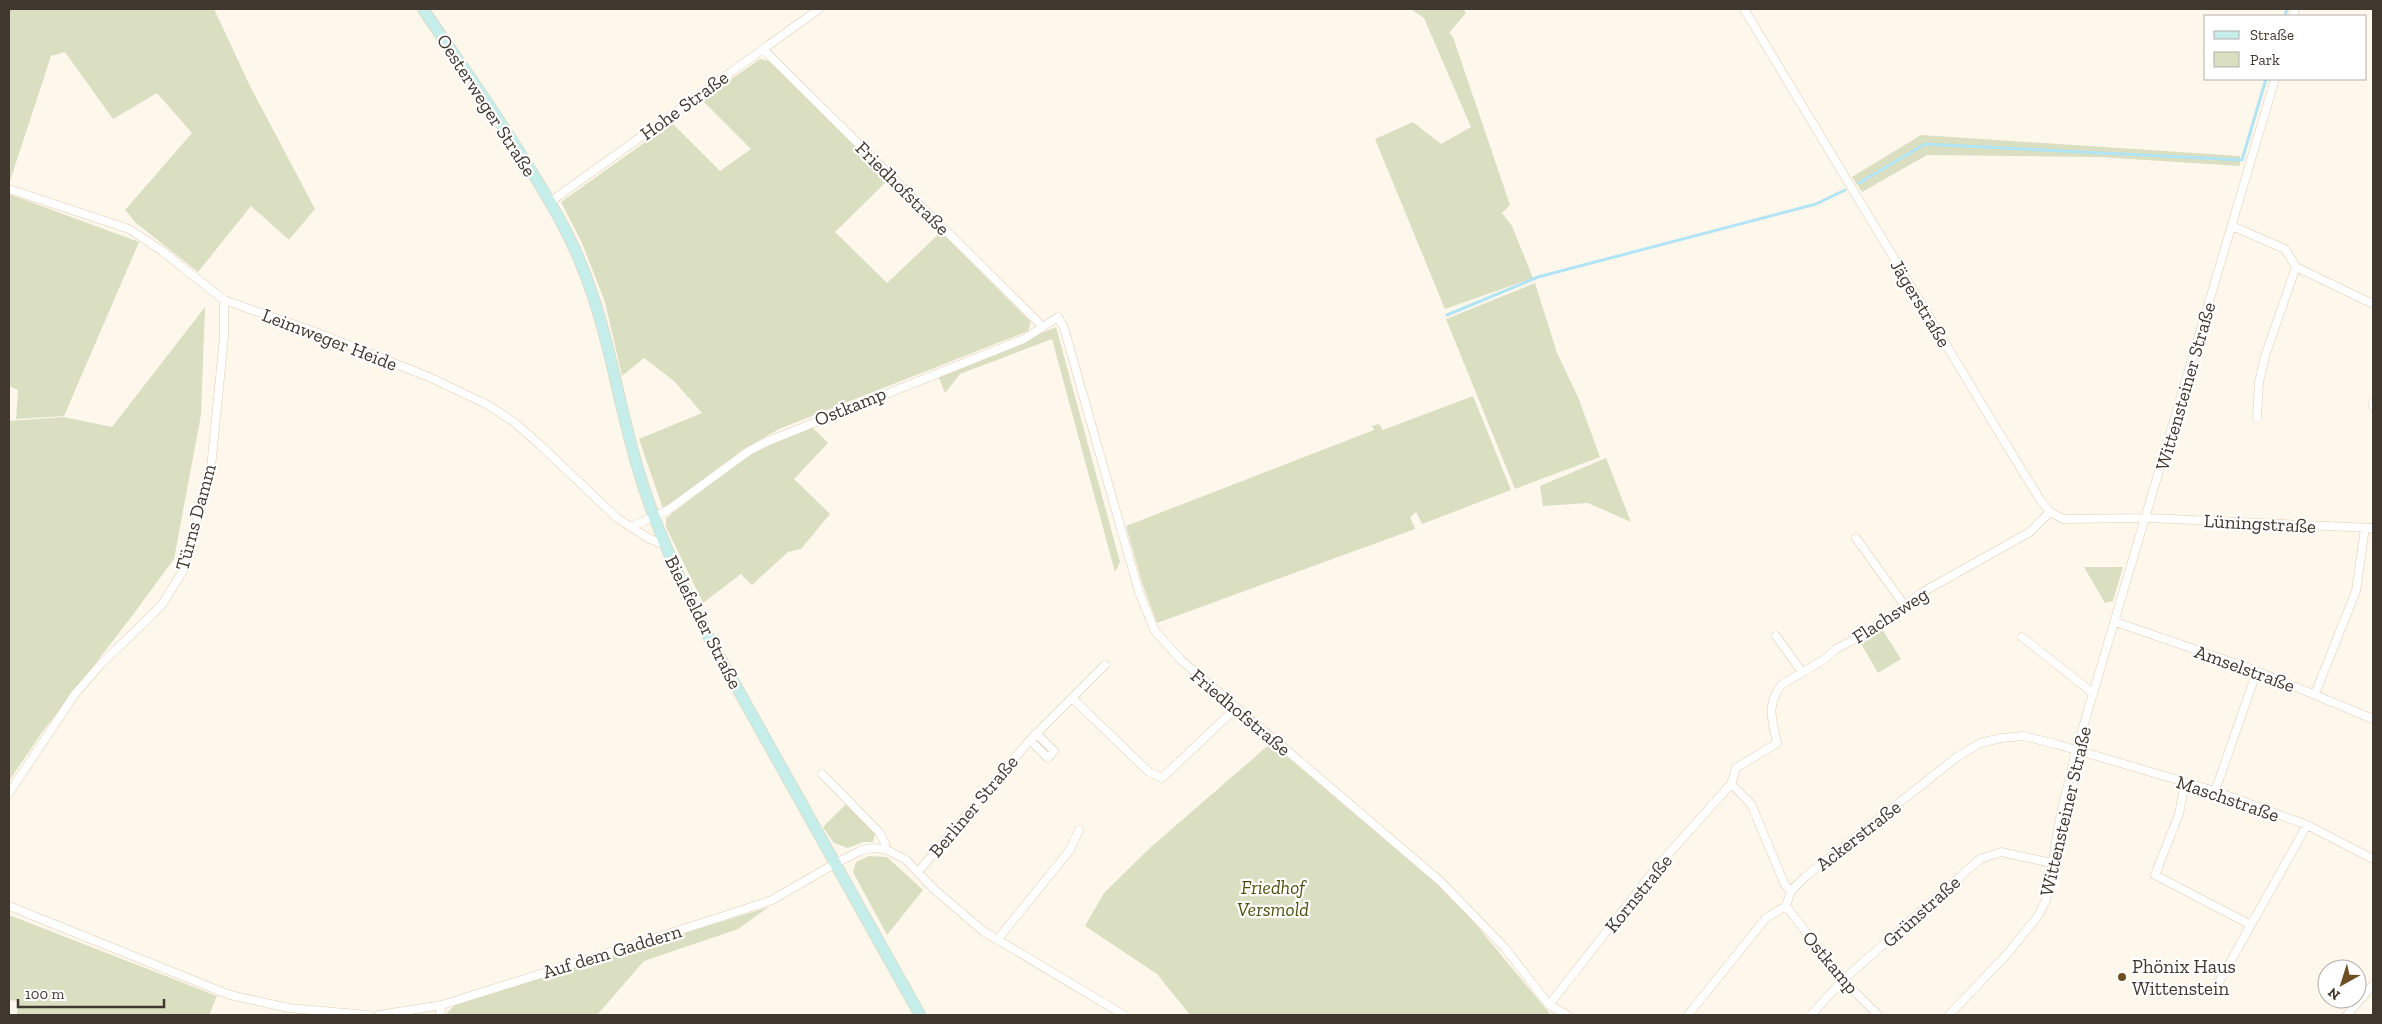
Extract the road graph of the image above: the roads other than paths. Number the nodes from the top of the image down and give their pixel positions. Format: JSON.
{"nodes":[{"id":1,"x":423,"y":9,"type":"edge"},
{"id":2,"x":819,"y":9,"type":"edge"},
{"id":3,"x":1744,"y":9,"type":"edge"},
{"id":4,"x":763,"y":48,"type":"junction"},
{"id":5,"x":2275,"y":80,"type":"edge"},
{"id":6,"x":9,"y":189,"type":"edge"},
{"id":7,"x":550,"y":202,"type":"junction"},
{"id":8,"x":2232,"y":226,"type":"junction"},
{"id":9,"x":2296,"y":267,"type":"junction"},
{"id":10,"x":224,"y":300,"type":"junction"},
{"id":11,"x":2373,"y":304,"type":"edge"},
{"id":12,"x":1058,"y":317,"type":"joint"},
{"id":13,"x":1043,"y":327,"type":"junction"},
{"id":14,"x":2257,"y":418,"type":"dead end"},
{"id":15,"x":2050,"y":512,"type":"junction"},
{"id":16,"x":654,"y":517,"type":"junction"},
{"id":17,"x":2147,"y":518,"type":"junction"},
{"id":18,"x":630,"y":527,"type":"junction"},
{"id":19,"x":2369,"y":528,"type":"edge"},
{"id":20,"x":1856,"y":538,"type":"dead end"},
{"id":21,"x":665,"y":545,"type":"junction"},
{"id":22,"x":1905,"y":606,"type":"junction"},
{"id":23,"x":2116,"y":622,"type":"junction"},
{"id":24,"x":1776,"y":636,"type":"dead end"},
{"id":25,"x":2022,"y":637,"type":"dead end"},
{"id":26,"x":1105,"y":665,"type":"dead end"},
{"id":27,"x":2257,"y":671,"type":"junction"},
{"id":28,"x":1802,"y":672,"type":"junction"},
{"id":29,"x":2093,"y":693,"type":"junction"},
{"id":30,"x":2315,"y":694,"type":"junction"},
{"id":31,"x":1072,"y":698,"type":"junction"},
{"id":32,"x":1236,"y":708,"type":"junction"},
{"id":33,"x":2373,"y":719,"type":"edge"},
{"id":34,"x":1036,"y":733,"type":"junction"},
{"id":35,"x":1030,"y":740,"type":"junction"},
{"id":36,"x":2076,"y":751,"type":"junction"},
{"id":37,"x":822,"y":774,"type":"dead end"},
{"id":38,"x":2185,"y":782,"type":"junction"},
{"id":39,"x":1731,"y":784,"type":"junction"},
{"id":40,"x":2215,"y":791,"type":"junction"},
{"id":41,"x":9,"y":793,"type":"edge"},
{"id":42,"x":2307,"y":825,"type":"junction"},
{"id":43,"x":1080,"y":830,"type":"dead end"},
{"id":44,"x":885,"y":849,"type":"junction"},
{"id":45,"x":2373,"y":859,"type":"edge"},
{"id":46,"x":2052,"y":862,"type":"junction"},
{"id":47,"x":836,"y":864,"type":"junction"},
{"id":48,"x":918,"y":872,"type":"junction"},
{"id":49,"x":1791,"y":891,"type":"junction"},
{"id":50,"x":9,"y":906,"type":"edge"},
{"id":51,"x":1786,"y":906,"type":"junction"},
{"id":52,"x":2251,"y":925,"type":"junction"},
{"id":53,"x":997,"y":940,"type":"junction"},
{"id":54,"x":1843,"y":980,"type":"junction"},
{"id":55,"x":2219,"y":982,"type":"dead end"},
{"id":56,"x":2373,"y":985,"type":"edge"},
{"id":57,"x":442,"y":1005,"type":"junction"},
{"id":58,"x":1549,"y":1005,"type":"junction"},
{"id":59,"x":368,"y":1015,"type":"edge"},
{"id":60,"x":379,"y":1015,"type":"edge"},
{"id":61,"x":440,"y":1015,"type":"edge"},
{"id":62,"x":920,"y":1015,"type":"edge"},
{"id":63,"x":1124,"y":1015,"type":"edge"},
{"id":64,"x":1567,"y":1015,"type":"edge"},
{"id":65,"x":1688,"y":1015,"type":"edge"},
{"id":66,"x":1811,"y":1015,"type":"edge"},
{"id":67,"x":1878,"y":1015,"type":"edge"},
{"id":68,"x":1950,"y":1015,"type":"edge"},
{"id":69,"x":2347,"y":1015,"type":"edge"}],
"edges":[{"from":1,"to":7,"type":"main road","name":"Oesterweger Straße"},
{"from":2,"to":4,"type":"street","name":"Hohe Straße"},
{"from":3,"to":15,"type":"street","name":"Jägerstraße"},
{"from":4,"to":7,"type":"street","name":"Hohe Straße"},
{"from":4,"to":13,"type":"street","name":"Friedhofstraße"},
{"from":5,"to":8,"type":"street","name":"Wittensteiner Straße"},
{"from":6,"to":10,"type":"street","name":"Leimweger Heide"},
{"from":7,"to":16,"type":"main road","name":"Bielefelder Straße"},
{"from":8,"to":9,"type":"street"},
{"from":8,"to":17,"type":"street","name":"Wittensteiner Straße"},
{"from":9,"to":11,"type":"street"},
{"from":9,"to":14,"type":"street"},
{"from":10,"to":18,"type":"street","name":"Leimweger Heide"},
{"from":10,"to":41,"type":"street","name":"Türns Damm"},
{"from":12,"to":13,"type":"street","name":"Ostkamp"},
{"from":12,"to":32,"type":"street","name":"Friedhofstraße"},
{"from":13,"to":16,"type":"street","name":"Ostkamp"},
{"from":15,"to":17,"type":"street"},
{"from":15,"to":22,"type":"street","name":"Flachsweg"},
{"from":16,"to":18,"type":"street"},
{"from":16,"to":21,"type":"main road","name":"Bielefelder Straße"},
{"from":17,"to":19,"type":"street","name":"Lüningstraße"},
{"from":17,"to":23,"type":"street","name":"Wittensteiner Straße"},
{"from":18,"to":21,"type":"street","name":"Leimweger Heide"},
{"from":19,"to":30,"type":"street"},
{"from":20,"to":22,"type":"street"},
{"from":21,"to":47,"type":"main road","name":"Bielefelder Straße"},
{"from":22,"to":28,"type":"street","name":"Flachsweg"},
{"from":23,"to":27,"type":"street","name":"Amselstraße"},
{"from":23,"to":29,"type":"street","name":"Wittensteiner Straße"},
{"from":24,"to":28,"type":"street"},
{"from":25,"to":29,"type":"street"},
{"from":26,"to":31,"type":"street","name":"Berliner Straße"},
{"from":27,"to":30,"type":"street","name":"Amselstraße"},
{"from":27,"to":40,"type":"street"},
{"from":28,"to":39,"type":"street","name":"Flachsweg"},
{"from":29,"to":36,"type":"street","name":"Wittensteiner Straße"},
{"from":30,"to":33,"type":"street","name":"Amselstraße"},
{"from":31,"to":32,"type":"street"},
{"from":31,"to":34,"type":"street","name":"Berliner Straße"},
{"from":32,"to":58,"type":"street","name":"Friedhofstraße"},
{"from":34,"to":35,"type":"street","name":"Berliner Straße"},
{"from":34,"to":35,"type":"street","name":"Berliner Straße"},
{"from":35,"to":48,"type":"street","name":"Berliner Straße"},
{"from":36,"to":38,"type":"street","name":"Maschstraße"},
{"from":36,"to":46,"type":"street","name":"Wittensteiner Straße"},
{"from":36,"to":49,"type":"street","name":"Ackerstraße"},
{"from":37,"to":44,"type":"street"},
{"from":38,"to":40,"type":"street","name":"Maschstraße"},
{"from":38,"to":52,"type":"street"},
{"from":39,"to":49,"type":"street"},
{"from":39,"to":58,"type":"street","name":"Kornstraße"},
{"from":40,"to":42,"type":"street","name":"Maschstraße"},
{"from":42,"to":45,"type":"street","name":"Maschstraße"},
{"from":42,"to":52,"type":"street"},
{"from":43,"to":53,"type":"street"},
{"from":44,"to":47,"type":"street"},
{"from":44,"to":48,"type":"street","name":"Berliner Straße"},
{"from":46,"to":54,"type":"street","name":"Grünstraße"},
{"from":46,"to":68,"type":"street","name":"Wittensteiner Straße"},
{"from":47,"to":57,"type":"street","name":"Auf dem Gaddern"},
{"from":47,"to":62,"type":"main road","name":"Bielefelder Straße"},
{"from":48,"to":53,"type":"street","name":"Berliner Straße"},
{"from":49,"to":51,"type":"street","name":"Ackerstraße"},
{"from":50,"to":59,"type":"street"},
{"from":51,"to":54,"type":"street","name":"Ostkamp"},
{"from":51,"to":65,"type":"street"},
{"from":52,"to":55,"type":"street"},
{"from":53,"to":63,"type":"street","name":"Berliner Straße"},
{"from":54,"to":66,"type":"street","name":"Grünstraße"},
{"from":54,"to":67,"type":"street","name":"Ostkamp"},
{"from":56,"to":69,"type":"street"},
{"from":57,"to":60,"type":"street","name":"Auf dem Gaddern"},
{"from":57,"to":61,"type":"street"},
{"from":58,"to":64,"type":"street","name":"Friedhofstraße"}]}
